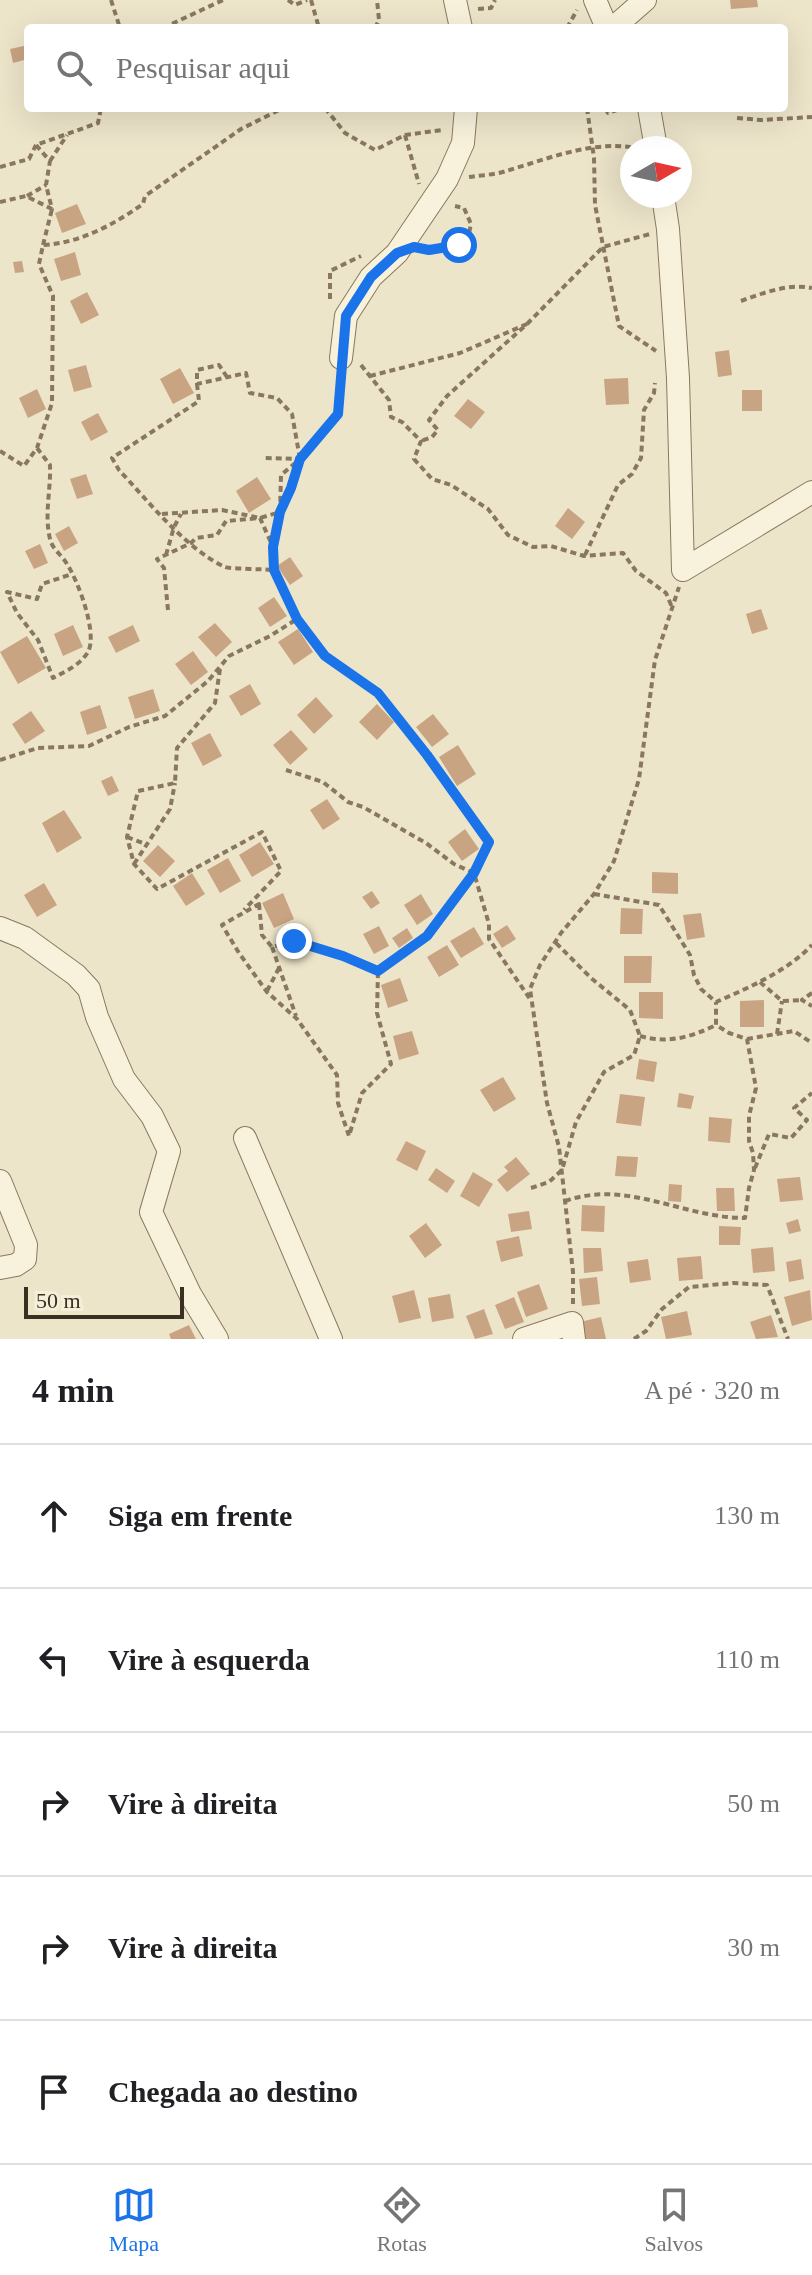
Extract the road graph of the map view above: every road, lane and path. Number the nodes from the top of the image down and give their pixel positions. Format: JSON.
{"nodes":[{"id":1,"x":111,"y":0,"type":"edge"},
{"id":2,"x":223,"y":0,"type":"edge"},
{"id":3,"x":288,"y":0,"type":"edge"},
{"id":4,"x":309,"y":0,"type":"edge"},
{"id":5,"x":377,"y":0,"type":"edge"},
{"id":6,"x":455,"y":0,"type":"edge"},
{"id":7,"x":645,"y":0,"type":"edge"},
{"id":8,"x":586,"y":4,"type":"edge"},
{"id":9,"x":119,"y":24,"type":"edge"},
{"id":10,"x":172,"y":24,"type":"edge"},
{"id":11,"x":318,"y":24,"type":"edge"},
{"id":12,"x":377,"y":24,"type":"edge"},
{"id":13,"x":460,"y":24,"type":"edge"},
{"id":14,"x":570,"y":24,"type":"edge"},
{"id":15,"x":606,"y":24,"type":"edge"},
{"id":16,"x":615,"y":24,"type":"edge"},
{"id":17,"x":100,"y":112,"type":"edge"},
{"id":18,"x":275,"y":112,"type":"edge"},
{"id":19,"x":328,"y":112,"type":"edge"},
{"id":20,"x":588,"y":112,"type":"edge"},
{"id":21,"x":650,"y":112,"type":"edge"},
{"id":22,"x":465,"y":117,"type":"edge"},
{"id":23,"x":812,"y":117,"type":"edge"},
{"id":24,"x":737,"y":118,"type":"dead end"},
{"id":25,"x":68,"y":133,"type":"junction"},
{"id":26,"x":405,"y":135,"type":"junction"},
{"id":27,"x":654,"y":136,"type":"edge"},
{"id":28,"x":36,"y":145,"type":"junction"},
{"id":29,"x":620,"y":146,"type":"edge"},
{"id":30,"x":593,"y":149,"type":"junction"},
{"id":31,"x":50,"y":161,"type":"junction"},
{"id":32,"x":0,"y":167,"type":"edge"},
{"id":33,"x":447,"y":179,"type":"junction"},
{"id":34,"x":46,"y":185,"type":"junction"},
{"id":35,"x":26,"y":196,"type":"junction"},
{"id":36,"x":432,"y":200,"type":"junction"},
{"id":37,"x":0,"y":202,"type":"edge"},
{"id":38,"x":665,"y":208,"type":"edge"},
{"id":39,"x":52,"y":209,"type":"junction"},
{"id":40,"x":668,"y":229,"type":"junction"},
{"id":41,"x":43,"y":245,"type":"junction"},
{"id":42,"x":603,"y":247,"type":"junction"},
{"id":43,"x":397,"y":253,"type":"junction"},
{"id":44,"x":812,"y":288,"type":"edge"},
{"id":45,"x":741,"y":301,"type":"dead end"},
{"id":46,"x":330,"y":311,"type":"dead end"},
{"id":47,"x":527,"y":324,"type":"junction"},
{"id":48,"x":675,"y":344,"type":"junction"},
{"id":49,"x":342,"y":352,"type":"junction"},
{"id":50,"x":370,"y":376,"type":"junction"},
{"id":51,"x":227,"y":377,"type":"junction"},
{"id":52,"x":655,"y":380,"type":"dead end"},
{"id":53,"x":197,"y":384,"type":"junction"},
{"id":54,"x":421,"y":441,"type":"junction"},
{"id":55,"x":37,"y":448,"type":"junction"},
{"id":56,"x":0,"y":451,"type":"edge"},
{"id":57,"x":265,"y":458,"type":"dead end"},
{"id":58,"x":300,"y":459,"type":"junction"},
{"id":59,"x":812,"y":492,"type":"edge"},
{"id":60,"x":280,"y":512,"type":"junction"},
{"id":61,"x":162,"y":514,"type":"junction"},
{"id":62,"x":181,"y":514,"type":"junction"},
{"id":63,"x":260,"y":518,"type":"junction"},
{"id":64,"x":174,"y":527,"type":"junction"},
{"id":65,"x":191,"y":543,"type":"junction"},
{"id":66,"x":273,"y":547,"type":"junction"},
{"id":67,"x":166,"y":555,"type":"junction"},
{"id":68,"x":584,"y":556,"type":"junction"},
{"id":69,"x":274,"y":570,"type":"junction"},
{"id":70,"x":683,"y":570,"type":"junction"},
{"id":71,"x":72,"y":574,"type":"junction"},
{"id":72,"x":673,"y":609,"type":"junction"},
{"id":73,"x":168,"y":610,"type":"dead end"},
{"id":74,"x":297,"y":619,"type":"junction"},
{"id":75,"x":220,"y":667,"type":"junction"},
{"id":76,"x":0,"y":760,"type":"edge"},
{"id":77,"x":286,"y":770,"type":"dead end"},
{"id":78,"x":175,"y":783,"type":"junction"},
{"id":79,"x":127,"y":837,"type":"junction"},
{"id":80,"x":148,"y":845,"type":"junction"},
{"id":81,"x":134,"y":864,"type":"junction"},
{"id":82,"x":474,"y":873,"type":"junction"},
{"id":83,"x":594,"y":894,"type":"junction"},
{"id":84,"x":240,"y":915,"type":"junction"},
{"id":85,"x":0,"y":928,"type":"edge"},
{"id":86,"x":555,"y":942,"type":"junction"},
{"id":87,"x":812,"y":945,"type":"edge"},
{"id":88,"x":272,"y":947,"type":"junction"},
{"id":89,"x":279,"y":968,"type":"junction"},
{"id":90,"x":378,"y":971,"type":"junction"},
{"id":91,"x":760,"y":982,"type":"junction"},
{"id":92,"x":267,"y":992,"type":"junction"},
{"id":93,"x":812,"y":993,"type":"edge"},
{"id":94,"x":802,"y":1000,"type":"junction"},
{"id":95,"x":782,"y":1001,"type":"junction"},
{"id":96,"x":716,"y":1002,"type":"junction"},
{"id":97,"x":533,"y":1003,"type":"junction"},
{"id":98,"x":812,"y":1006,"type":"edge"},
{"id":99,"x":297,"y":1019,"type":"junction"},
{"id":100,"x":716,"y":1025,"type":"junction"},
{"id":101,"x":777,"y":1034,"type":"junction"},
{"id":102,"x":640,"y":1036,"type":"junction"},
{"id":103,"x":747,"y":1039,"type":"junction"},
{"id":104,"x":812,"y":1043,"type":"edge"},
{"id":105,"x":812,"y":1093,"type":"edge"},
{"id":106,"x":245,"y":1138,"type":"dead end"},
{"id":107,"x":562,"y":1170,"type":"junction"},
{"id":108,"x":754,"y":1170,"type":"junction"},
{"id":109,"x":0,"y":1181,"type":"edge"},
{"id":110,"x":531,"y":1188,"type":"dead end"},
{"id":111,"x":565,"y":1201,"type":"junction"},
{"id":112,"x":0,"y":1268,"type":"edge"},
{"id":113,"x":573,"y":1331,"type":"edge"},
{"id":114,"x":217,"y":1339,"type":"edge"},
{"id":115,"x":331,"y":1339,"type":"edge"},
{"id":116,"x":524,"y":1339,"type":"edge"},
{"id":117,"x":634,"y":1339,"type":"edge"},
{"id":118,"x":788,"y":1339,"type":"edge"}],
"edges":[{"from":1,"to":9,"type":"path"},
{"from":2,"to":10,"type":"path"},
{"from":3,"to":4,"type":"path"},
{"from":4,"to":11,"type":"path"},
{"from":5,"to":12,"type":"path"},
{"from":6,"to":13,"type":"street"},
{"from":7,"to":16,"type":"street"},
{"from":8,"to":14,"type":"path"},
{"from":8,"to":15,"type":"street"},
{"from":17,"to":25,"type":"path"},
{"from":18,"to":41,"type":"path"},
{"from":19,"to":26,"type":"path"},
{"from":20,"to":30,"type":"path"},
{"from":21,"to":27,"type":"street"},
{"from":22,"to":26,"type":"path"},
{"from":22,"to":33,"type":"street"},
{"from":23,"to":24,"type":"path"},
{"from":25,"to":28,"type":"path"},
{"from":25,"to":31,"type":"path"},
{"from":26,"to":36,"type":"path"},
{"from":28,"to":31,"type":"path"},
{"from":28,"to":32,"type":"path"},
{"from":29,"to":30,"type":"path"},
{"from":30,"to":33,"type":"path"},
{"from":30,"to":42,"type":"path"},
{"from":31,"to":34,"type":"path"},
{"from":33,"to":36,"type":"street"},
{"from":34,"to":35,"type":"path"},
{"from":34,"to":39,"type":"path"},
{"from":35,"to":37,"type":"path"},
{"from":35,"to":39,"type":"path"},
{"from":36,"to":43,"type":"street"},
{"from":36,"to":43,"type":"path"},
{"from":38,"to":40,"type":"street"},
{"from":39,"to":41,"type":"path"},
{"from":40,"to":42,"type":"path"},
{"from":40,"to":48,"type":"street"},
{"from":41,"to":55,"type":"path"},
{"from":42,"to":47,"type":"path"},
{"from":42,"to":48,"type":"path"},
{"from":43,"to":46,"type":"path"},
{"from":43,"to":49,"type":"street"},
{"from":44,"to":45,"type":"path"},
{"from":47,"to":50,"type":"path"},
{"from":47,"to":54,"type":"path"},
{"from":48,"to":70,"type":"street"},
{"from":49,"to":50,"type":"path"},
{"from":49,"to":58,"type":"path"},
{"from":50,"to":54,"type":"path"},
{"from":51,"to":53,"type":"path"},
{"from":51,"to":53,"type":"path"},
{"from":51,"to":58,"type":"path"},
{"from":52,"to":68,"type":"path"},
{"from":53,"to":61,"type":"path"},
{"from":54,"to":68,"type":"path"},
{"from":55,"to":56,"type":"path"},
{"from":55,"to":71,"type":"path"},
{"from":57,"to":58,"type":"path"},
{"from":58,"to":60,"type":"path"},
{"from":58,"to":60,"type":"path"},
{"from":59,"to":70,"type":"street"},
{"from":60,"to":63,"type":"path"},
{"from":60,"to":66,"type":"path"},
{"from":61,"to":62,"type":"path"},
{"from":61,"to":64,"type":"path"},
{"from":62,"to":63,"type":"path"},
{"from":62,"to":64,"type":"path"},
{"from":63,"to":65,"type":"path"},
{"from":63,"to":66,"type":"path"},
{"from":64,"to":65,"type":"path"},
{"from":64,"to":67,"type":"path"},
{"from":65,"to":67,"type":"path"},
{"from":65,"to":69,"type":"path"},
{"from":66,"to":69,"type":"path"},
{"from":67,"to":73,"type":"path"},
{"from":68,"to":72,"type":"path"},
{"from":69,"to":74,"type":"path"},
{"from":70,"to":72,"type":"path"},
{"from":71,"to":71,"type":"path"},
{"from":72,"to":83,"type":"path"},
{"from":74,"to":75,"type":"path"},
{"from":74,"to":82,"type":"path"},
{"from":75,"to":76,"type":"path"},
{"from":75,"to":78,"type":"path"},
{"from":77,"to":82,"type":"path"},
{"from":78,"to":79,"type":"path"},
{"from":78,"to":80,"type":"path"},
{"from":79,"to":80,"type":"path"},
{"from":79,"to":81,"type":"path"},
{"from":80,"to":81,"type":"path"},
{"from":81,"to":84,"type":"path"},
{"from":82,"to":90,"type":"path"},
{"from":82,"to":97,"type":"path"},
{"from":83,"to":86,"type":"path"},
{"from":83,"to":96,"type":"path"},
{"from":84,"to":88,"type":"path"},
{"from":84,"to":92,"type":"path"},
{"from":85,"to":114,"type":"street"},
{"from":86,"to":97,"type":"path"},
{"from":86,"to":102,"type":"path"},
{"from":87,"to":91,"type":"path"},
{"from":88,"to":89,"type":"path"},
{"from":88,"to":90,"type":"path"},
{"from":89,"to":92,"type":"path"},
{"from":89,"to":99,"type":"path"},
{"from":90,"to":99,"type":"path"},
{"from":91,"to":95,"type":"path"},
{"from":91,"to":96,"type":"path"},
{"from":92,"to":99,"type":"path"},
{"from":93,"to":94,"type":"path"},
{"from":94,"to":95,"type":"path"},
{"from":94,"to":98,"type":"path"},
{"from":95,"to":101,"type":"path"},
{"from":96,"to":100,"type":"path"},
{"from":97,"to":107,"type":"path"},
{"from":100,"to":102,"type":"path"},
{"from":100,"to":103,"type":"path"},
{"from":101,"to":103,"type":"path"},
{"from":101,"to":104,"type":"path"},
{"from":102,"to":107,"type":"path"},
{"from":103,"to":108,"type":"path"},
{"from":105,"to":108,"type":"path"},
{"from":106,"to":115,"type":"street"},
{"from":107,"to":110,"type":"path"},
{"from":107,"to":111,"type":"path"},
{"from":108,"to":111,"type":"path"},
{"from":109,"to":112,"type":"street"},
{"from":111,"to":113,"type":"path"},
{"from":113,"to":116,"type":"street"},
{"from":117,"to":118,"type":"path"}]}
